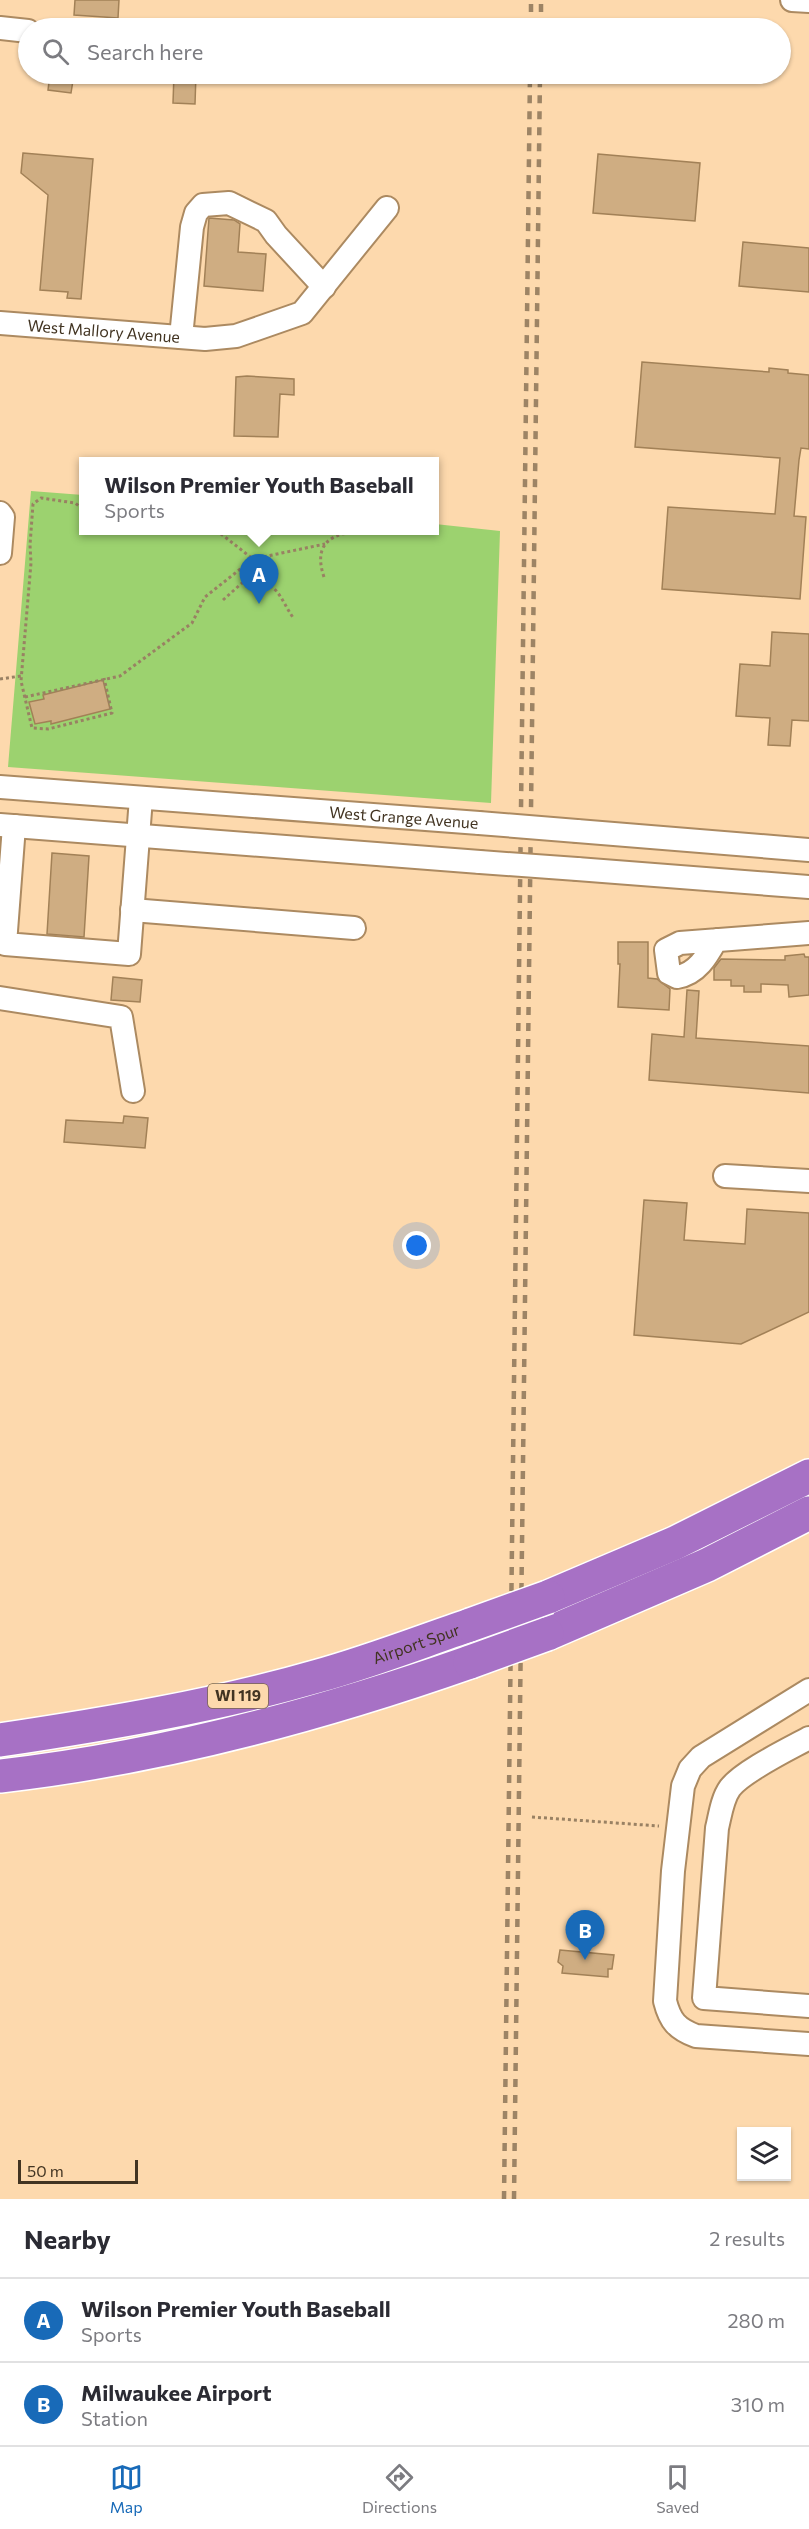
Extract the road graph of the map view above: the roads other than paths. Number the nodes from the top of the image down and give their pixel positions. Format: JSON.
{"nodes":[{"id":1,"x":792,"y":0,"type":"edge"},
{"id":2,"x":809,"y":2,"type":"edge"},
{"id":3,"x":0,"y":28,"type":"edge"},
{"id":4,"x":18,"y":30,"type":"edge"},
{"id":5,"x":387,"y":208,"type":"dead end"},
{"id":6,"x":324,"y":286,"type":"junction"},
{"id":7,"x":0,"y":323,"type":"edge"},
{"id":8,"x":181,"y":337,"type":"junction"},
{"id":9,"x":0,"y":513,"type":"edge"},
{"id":10,"x":0,"y":553,"type":"edge"},
{"id":11,"x":0,"y":787,"type":"edge"},
{"id":12,"x":141,"y":798,"type":"junction"},
{"id":13,"x":7,"y":825,"type":"edge"},
{"id":14,"x":138,"y":835,"type":"junction"},
{"id":15,"x":809,"y":850,"type":"edge"},
{"id":16,"x":809,"y":887,"type":"edge"},
{"id":17,"x":132,"y":910,"type":"junction"},
{"id":18,"x":354,"y":928,"type":"dead end"},
{"id":19,"x":809,"y":933,"type":"edge"},
{"id":20,"x":716,"y":940,"type":"dead end"},
{"id":21,"x":0,"y":998,"type":"edge"},
{"id":22,"x":133,"y":1091,"type":"dead end"},
{"id":23,"x":725,"y":1176,"type":"dead end"},
{"id":24,"x":809,"y":1182,"type":"edge"},
{"id":25,"x":809,"y":1476,"type":"edge"},
{"id":26,"x":809,"y":1514,"type":"edge"},
{"id":27,"x":809,"y":1690,"type":"edge"},
{"id":28,"x":809,"y":1737,"type":"edge"},
{"id":29,"x":0,"y":1740,"type":"edge"},
{"id":30,"x":0,"y":1776,"type":"edge"},
{"id":31,"x":809,"y":2006,"type":"edge"},
{"id":32,"x":809,"y":2044,"type":"edge"}],
"edges":[{"from":1,"to":2,"type":"street"},
{"from":3,"to":4,"type":"street"},
{"from":5,"to":6,"type":"street","name":"West Mallory Avenue"},
{"from":6,"to":8,"type":"street","name":"West Mallory Avenue"},
{"from":6,"to":8,"type":"street"},
{"from":7,"to":8,"type":"street","name":"West Mallory Avenue"},
{"from":9,"to":10,"type":"street"},
{"from":11,"to":12,"type":"street","name":"West Grange Avenue"},
{"from":12,"to":14,"type":"street"},
{"from":12,"to":15,"type":"street","name":"West Grange Avenue","bridge":true},
{"from":13,"to":14,"type":"street"},
{"from":13,"to":17,"type":"street"},
{"from":14,"to":16,"type":"street","bridge":true},
{"from":14,"to":17,"type":"street"},
{"from":17,"to":18,"type":"street"},
{"from":19,"to":20,"type":"street"},
{"from":21,"to":22,"type":"street"},
{"from":23,"to":24,"type":"street"},
{"from":25,"to":29,"type":"highway","name":"Airport Spur","number":"WI 119","bridge":true},
{"from":26,"to":30,"type":"highway","name":"Airport Spur","number":"WI 119","bridge":true},
{"from":27,"to":32,"type":"street"},
{"from":28,"to":31,"type":"street"}]}
